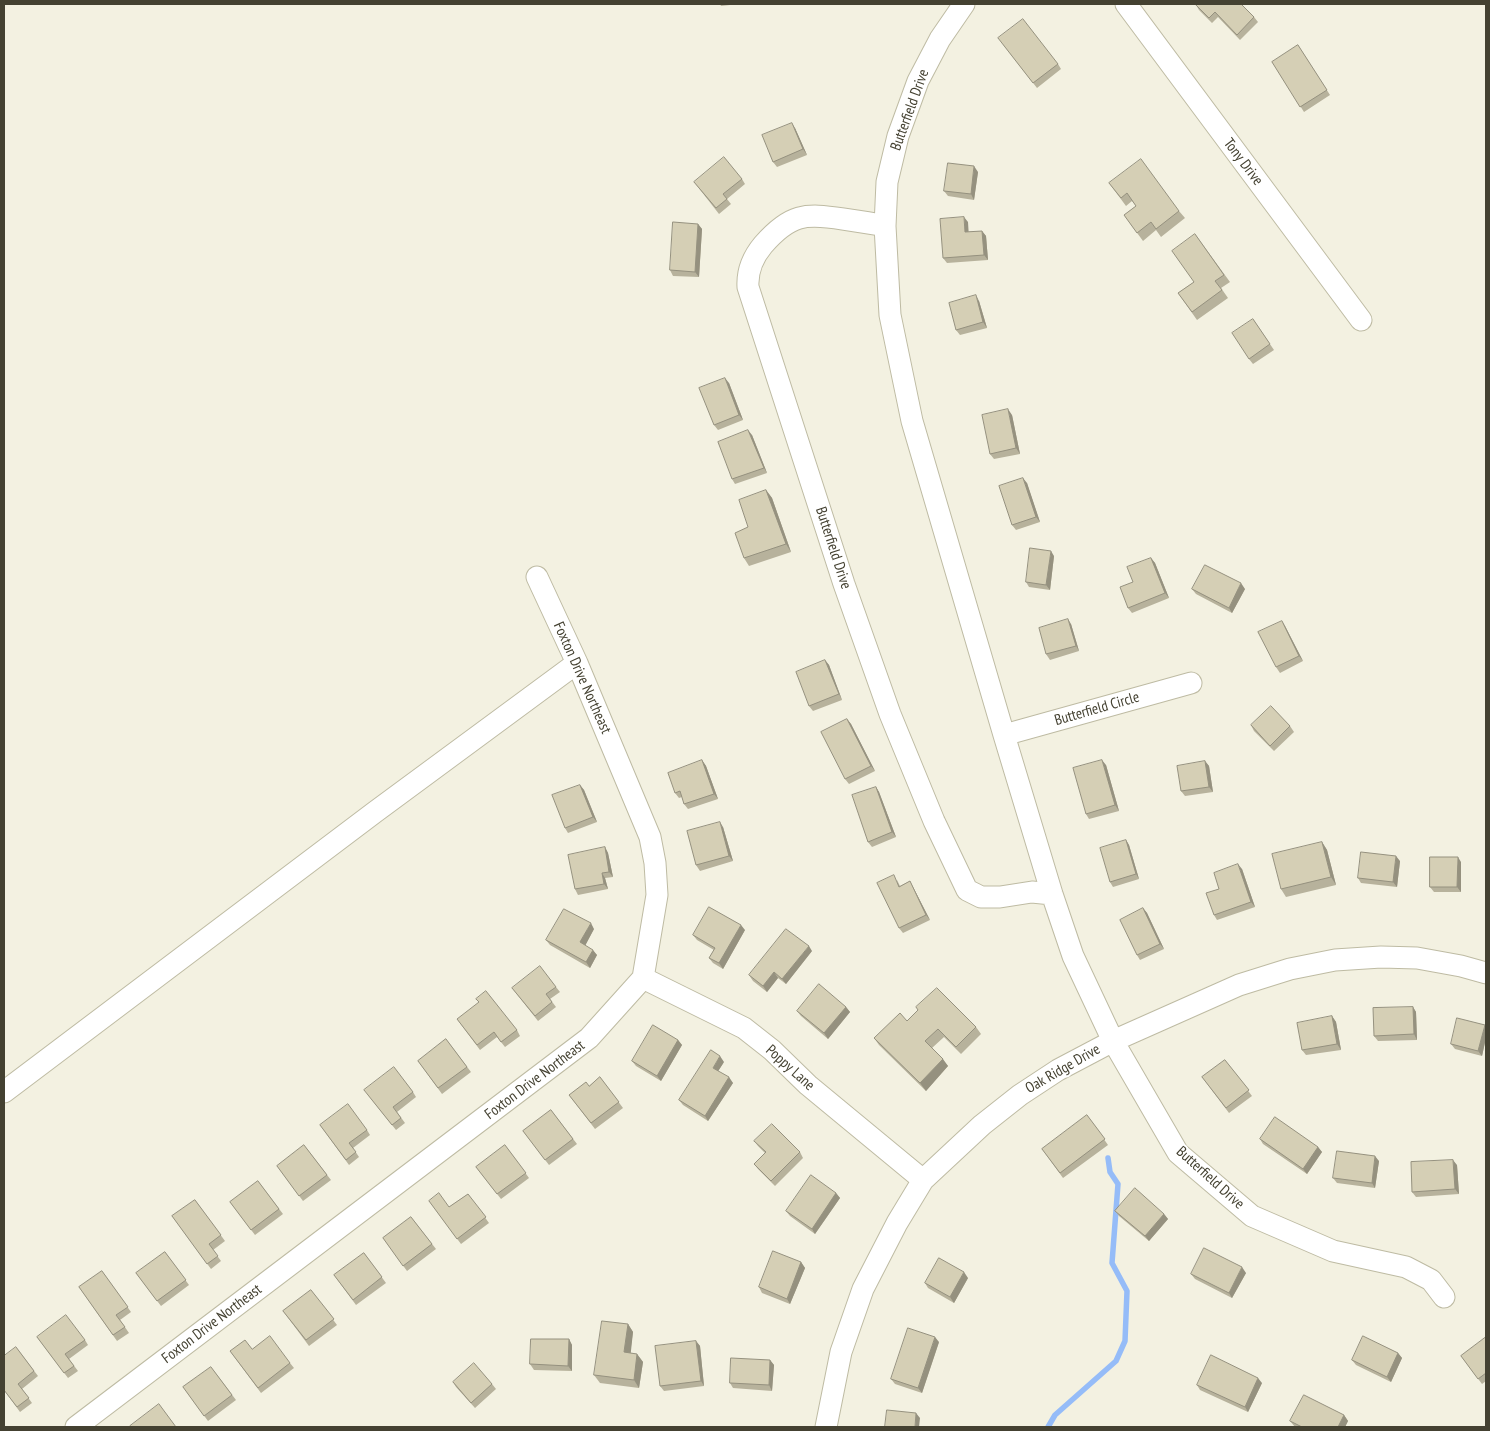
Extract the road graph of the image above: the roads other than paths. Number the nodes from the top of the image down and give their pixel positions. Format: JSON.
{"nodes":[{"id":1,"x":964,"y":4,"type":"edge"},
{"id":2,"x":1126,"y":4,"type":"edge"},
{"id":3,"x":886,"y":226,"type":"junction"},
{"id":4,"x":1361,"y":320,"type":"dead end"},
{"id":5,"x":536,"y":577,"type":"dead end"},
{"id":6,"x":577,"y":663,"type":"junction"},
{"id":7,"x":1190,"y":683,"type":"dead end"},
{"id":8,"x":1004,"y":735,"type":"junction"},
{"id":9,"x":1052,"y":894,"type":"junction"},
{"id":10,"x":1486,"y":973,"type":"edge"},
{"id":11,"x":643,"y":978,"type":"junction"},
{"id":12,"x":1113,"y":1041,"type":"junction"},
{"id":13,"x":4,"y":1092,"type":"edge"},
{"id":14,"x":923,"y":1180,"type":"junction"},
{"id":15,"x":1444,"y":1297,"type":"dead end"},
{"id":16,"x":76,"y":1427,"type":"edge"},
{"id":17,"x":826,"y":1427,"type":"edge"}],
"edges":[{"from":1,"to":3,"type":"street","name":"Butterfield Drive"},
{"from":2,"to":4,"type":"street","name":"Tony Drive"},
{"from":3,"to":8,"type":"street","name":"Butterfield Drive"},
{"from":3,"to":9,"type":"street","name":"Butterfield Drive"},
{"from":5,"to":6,"type":"street","name":"Foxton Drive Northeast"},
{"from":6,"to":11,"type":"street","name":"Foxton Drive Northeast"},
{"from":6,"to":13,"type":"street"},
{"from":7,"to":8,"type":"street","name":"Butterfield Circle"},
{"from":8,"to":9,"type":"street","name":"Butterfield Drive"},
{"from":9,"to":12,"type":"street","name":"Butterfield Drive"},
{"from":10,"to":12,"type":"street","name":"Oak Ridge Drive"},
{"from":11,"to":14,"type":"street","name":"Poppy Lane"},
{"from":11,"to":16,"type":"street","name":"Foxton Drive Northeast"},
{"from":12,"to":14,"type":"street","name":"Oak Ridge Drive"},
{"from":12,"to":15,"type":"street","name":"Butterfield Drive"},
{"from":14,"to":17,"type":"street","name":"Oak Ridge Drive"}]}
